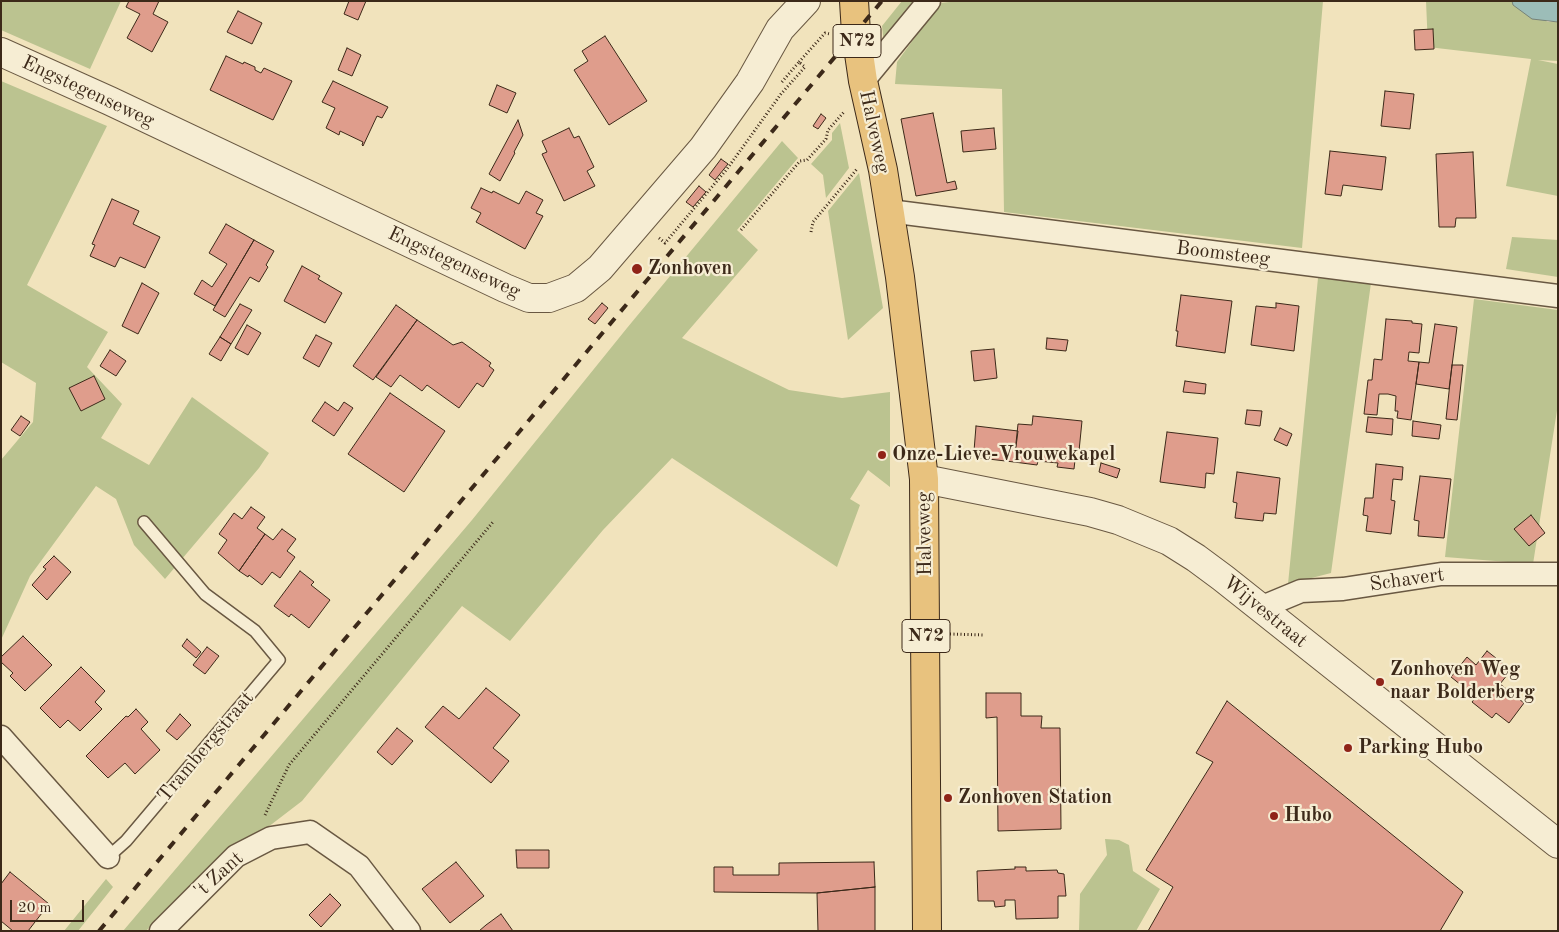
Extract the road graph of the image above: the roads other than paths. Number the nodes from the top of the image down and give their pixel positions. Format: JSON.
{"nodes":[{"id":1,"x":806,"y":1,"type":"edge"},
{"id":2,"x":854,"y":1,"type":"edge"},
{"id":3,"x":929,"y":1,"type":"edge"},
{"id":4,"x":1,"y":52,"type":"edge"},
{"id":5,"x":863,"y":81,"type":"junction"},
{"id":6,"x":889,"y":211,"type":"junction"},
{"id":7,"x":1558,"y":296,"type":"edge"},
{"id":8,"x":924,"y":479,"type":"junction"},
{"id":9,"x":144,"y":522,"type":"dead end"},
{"id":10,"x":1558,"y":574,"type":"edge"},
{"id":11,"x":1260,"y":608,"type":"junction"},
{"id":12,"x":1,"y":737,"type":"edge"},
{"id":13,"x":1558,"y":844,"type":"edge"},
{"id":14,"x":108,"y":857,"type":"joint"},
{"id":15,"x":171,"y":927,"type":"edge"},
{"id":16,"x":410,"y":931,"type":"edge"},
{"id":17,"x":928,"y":931,"type":"edge"}],
"edges":[{"from":1,"to":4,"type":"street","name":"Engstegenseweg"},
{"from":2,"to":5,"type":"main road","name":"Halveweg","number":"N72"},
{"from":3,"to":5,"type":"street","name":"Halveweg"},
{"from":5,"to":6,"type":"main road","name":"Halveweg","number":"N72"},
{"from":6,"to":7,"type":"street","name":"Boomsteeg"},
{"from":6,"to":8,"type":"main road","name":"Halveweg","number":"N72"},
{"from":8,"to":11,"type":"street","name":"Wijvestraat"},
{"from":8,"to":17,"type":"main road","name":"Halveweg","number":"N72"},
{"from":9,"to":14,"type":"lane","name":"Trambergstraat"},
{"from":10,"to":11,"type":"street","name":"Schavert"},
{"from":11,"to":13,"type":"street","name":"Wijvestraat"},
{"from":12,"to":14,"type":"street","name":"Trambergstraat"},
{"from":15,"to":16,"type":"street","name":"'t Zant"}]}
